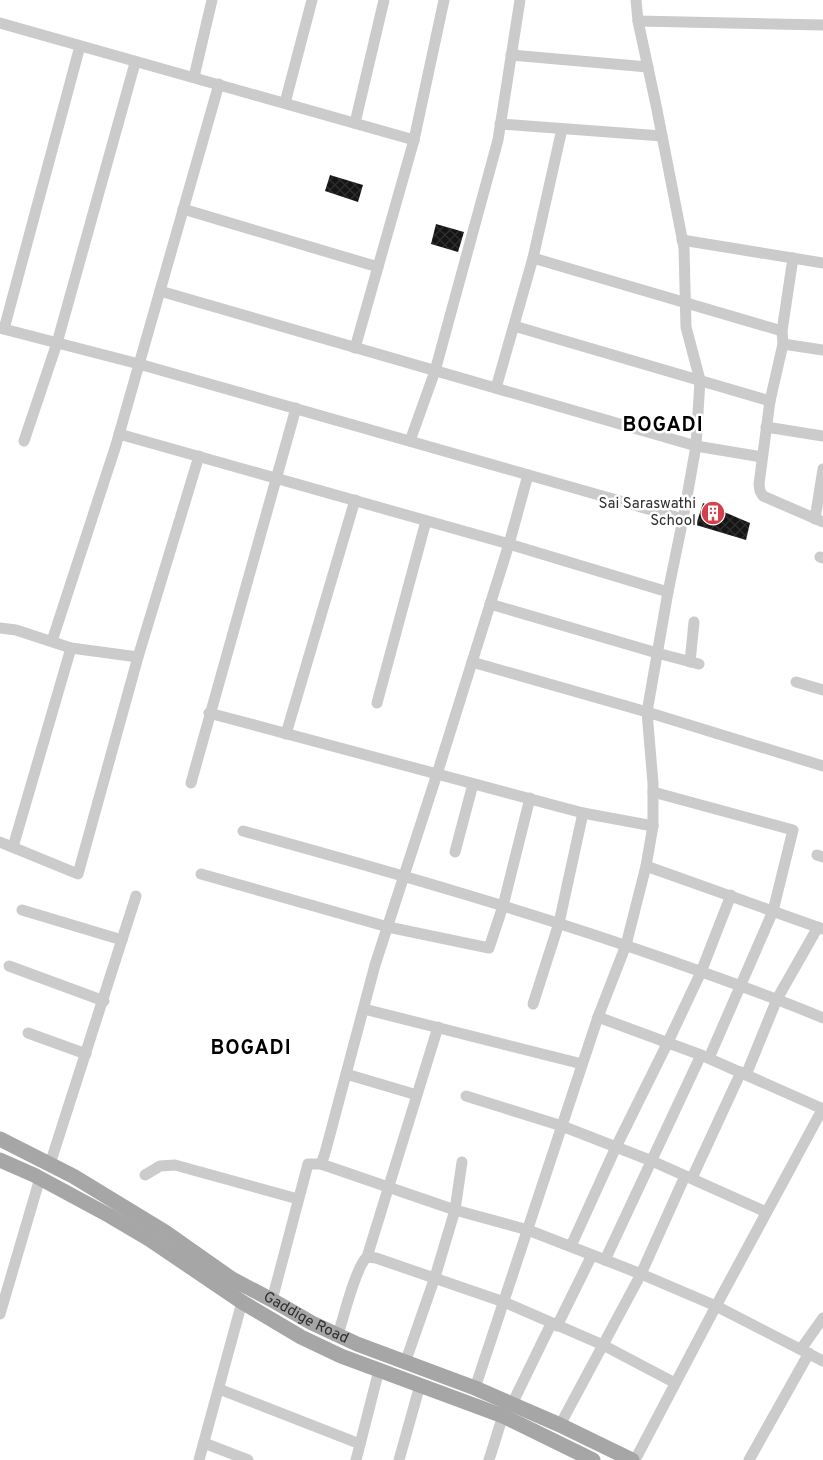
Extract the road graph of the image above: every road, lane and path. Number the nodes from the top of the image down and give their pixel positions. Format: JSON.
{"nodes":[{"id":1,"x":212,"y":0,"type":"edge"},
{"id":2,"x":312,"y":0,"type":"edge"},
{"id":3,"x":384,"y":0,"type":"edge"},
{"id":4,"x":444,"y":0,"type":"edge"},
{"id":5,"x":520,"y":0,"type":"edge"},
{"id":6,"x":636,"y":0,"type":"edge"},
{"id":7,"x":638,"y":21,"type":"junction"},
{"id":8,"x":0,"y":23,"type":"edge"},
{"id":9,"x":823,"y":25,"type":"edge"},
{"id":10,"x":80,"y":46,"type":"junction"},
{"id":11,"x":511,"y":55,"type":"junction"},
{"id":12,"x":135,"y":63,"type":"junction"},
{"id":13,"x":648,"y":67,"type":"junction"},
{"id":14,"x":194,"y":77,"type":"junction"},
{"id":15,"x":219,"y":84,"type":"junction"},
{"id":16,"x":285,"y":103,"type":"junction"},
{"id":17,"x":355,"y":123,"type":"junction"},
{"id":18,"x":500,"y":124,"type":"junction"},
{"id":19,"x":562,"y":129,"type":"junction"},
{"id":20,"x":662,"y":136,"type":"junction"},
{"id":21,"x":414,"y":140,"type":"junction"},
{"id":22,"x":183,"y":209,"type":"junction"},
{"id":23,"x":682,"y":240,"type":"junction"},
{"id":24,"x":533,"y":258,"type":"junction"},
{"id":25,"x":793,"y":258,"type":"junction"},
{"id":26,"x":823,"y":263,"type":"edge"},
{"id":27,"x":378,"y":267,"type":"junction"},
{"id":28,"x":160,"y":291,"type":"junction"},
{"id":29,"x":684,"y":302,"type":"junction"},
{"id":30,"x":514,"y":326,"type":"junction"},
{"id":31,"x":2,"y":328,"type":"edge"},
{"id":32,"x":782,"y":331,"type":"junction"},
{"id":33,"x":57,"y":343,"type":"junction"},
{"id":34,"x":783,"y":344,"type":"junction"},
{"id":35,"x":356,"y":348,"type":"junction"},
{"id":36,"x":823,"y":350,"type":"edge"},
{"id":37,"x":139,"y":364,"type":"junction"},
{"id":38,"x":435,"y":371,"type":"junction"},
{"id":39,"x":700,"y":380,"type":"junction"},
{"id":40,"x":496,"y":388,"type":"junction"},
{"id":41,"x":770,"y":401,"type":"junction"},
{"id":42,"x":296,"y":408,"type":"junction"},
{"id":43,"x":766,"y":427,"type":"junction"},
{"id":44,"x":119,"y":434,"type":"junction"},
{"id":45,"x":823,"y":436,"type":"edge"},
{"id":46,"x":24,"y":441,"type":"dead end"},
{"id":47,"x":410,"y":441,"type":"junction"},
{"id":48,"x":696,"y":446,"type":"junction"},
{"id":49,"x":198,"y":456,"type":"junction"},
{"id":50,"x":762,"y":457,"type":"junction"},
{"id":51,"x":823,"y":469,"type":"edge"},
{"id":52,"x":528,"y":475,"type":"junction"},
{"id":53,"x":275,"y":477,"type":"junction"},
{"id":54,"x":355,"y":500,"type":"junction"},
{"id":55,"x":684,"y":519,"type":"junction"},
{"id":56,"x":426,"y":520,"type":"junction"},
{"id":57,"x":819,"y":521,"type":"edge"},
{"id":58,"x":508,"y":544,"type":"junction"},
{"id":59,"x":668,"y":592,"type":"junction"},
{"id":60,"x":490,"y":604,"type":"junction"},
{"id":61,"x":694,"y":622,"type":"dead end"},
{"id":62,"x":0,"y":628,"type":"edge"},
{"id":63,"x":52,"y":641,"type":"junction"},
{"id":64,"x":71,"y":648,"type":"junction"},
{"id":65,"x":657,"y":653,"type":"junction"},
{"id":66,"x":138,"y":657,"type":"junction"},
{"id":67,"x":472,"y":662,"type":"junction"},
{"id":68,"x":796,"y":682,"type":"dead end"},
{"id":69,"x":823,"y":690,"type":"edge"},
{"id":70,"x":377,"y":702,"type":"dead end"},
{"id":71,"x":647,"y":712,"type":"junction"},
{"id":72,"x":209,"y":713,"type":"junction"},
{"id":73,"x":286,"y":734,"type":"junction"},
{"id":74,"x":823,"y":766,"type":"edge"},
{"id":75,"x":437,"y":774,"type":"junction"},
{"id":76,"x":191,"y":783,"type":"dead end"},
{"id":77,"x":473,"y":784,"type":"junction"},
{"id":78,"x":653,"y":792,"type":"junction"},
{"id":79,"x":530,"y":798,"type":"junction"},
{"id":80,"x":583,"y":813,"type":"junction"},
{"id":81,"x":653,"y":826,"type":"junction"},
{"id":82,"x":243,"y":831,"type":"dead end"},
{"id":83,"x":0,"y":842,"type":"edge"},
{"id":84,"x":13,"y":847,"type":"junction"},
{"id":85,"x":455,"y":852,"type":"dead end"},
{"id":86,"x":646,"y":866,"type":"junction"},
{"id":87,"x":201,"y":874,"type":"dead end"},
{"id":88,"x":404,"y":876,"type":"junction"},
{"id":89,"x":731,"y":895,"type":"junction"},
{"id":90,"x":136,"y":896,"type":"dead end"},
{"id":91,"x":503,"y":906,"type":"junction"},
{"id":92,"x":22,"y":910,"type":"dead end"},
{"id":93,"x":773,"y":912,"type":"junction"},
{"id":94,"x":558,"y":923,"type":"junction"},
{"id":95,"x":388,"y":927,"type":"junction"},
{"id":96,"x":821,"y":928,"type":"edge"},
{"id":97,"x":122,"y":940,"type":"junction"},
{"id":98,"x":626,"y":945,"type":"junction"},
{"id":99,"x":9,"y":966,"type":"dead end"},
{"id":100,"x":700,"y":972,"type":"junction"},
{"id":101,"x":741,"y":986,"type":"junction"},
{"id":102,"x":777,"y":999,"type":"junction"},
{"id":103,"x":104,"y":1000,"type":"junction"},
{"id":104,"x":533,"y":1004,"type":"dead end"},
{"id":105,"x":364,"y":1009,"type":"junction"},
{"id":106,"x":598,"y":1017,"type":"junction"},
{"id":107,"x":823,"y":1018,"type":"edge"},
{"id":108,"x":438,"y":1027,"type":"junction"},
{"id":109,"x":28,"y":1033,"type":"dead end"},
{"id":110,"x":668,"y":1042,"type":"junction"},
{"id":111,"x":86,"y":1054,"type":"junction"},
{"id":112,"x":705,"y":1056,"type":"junction"},
{"id":113,"x":582,"y":1064,"type":"junction"},
{"id":114,"x":346,"y":1074,"type":"junction"},
{"id":115,"x":743,"y":1074,"type":"junction"},
{"id":116,"x":417,"y":1095,"type":"junction"},
{"id":117,"x":466,"y":1096,"type":"dead end"},
{"id":118,"x":823,"y":1109,"type":"edge"},
{"id":119,"x":562,"y":1126,"type":"junction"},
{"id":120,"x":0,"y":1139,"type":"edge"},
{"id":121,"x":616,"y":1147,"type":"junction"},
{"id":122,"x":0,"y":1160,"type":"edge"},
{"id":123,"x":652,"y":1161,"type":"junction"},
{"id":124,"x":462,"y":1162,"type":"dead end"},
{"id":125,"x":50,"y":1164,"type":"junction"},
{"id":126,"x":322,"y":1164,"type":"junction"},
{"id":127,"x":145,"y":1175,"type":"dead end"},
{"id":128,"x":688,"y":1177,"type":"junction"},
{"id":129,"x":40,"y":1178,"type":"junction"},
{"id":130,"x":389,"y":1186,"type":"junction"},
{"id":131,"x":298,"y":1199,"type":"junction"},
{"id":132,"x":455,"y":1210,"type":"junction"},
{"id":133,"x":766,"y":1212,"type":"junction"},
{"id":134,"x":528,"y":1230,"type":"junction"},
{"id":135,"x":571,"y":1246,"type":"junction"},
{"id":136,"x":592,"y":1255,"type":"junction"},
{"id":137,"x":367,"y":1257,"type":"junction"},
{"id":138,"x":605,"y":1260,"type":"junction"},
{"id":139,"x":641,"y":1274,"type":"junction"},
{"id":140,"x":435,"y":1277,"type":"junction"},
{"id":141,"x":272,"y":1300,"type":"junction"},
{"id":142,"x":242,"y":1302,"type":"junction"},
{"id":143,"x":504,"y":1302,"type":"junction"},
{"id":144,"x":716,"y":1306,"type":"junction"},
{"id":145,"x":0,"y":1314,"type":"edge"},
{"id":146,"x":823,"y":1318,"type":"edge"},
{"id":147,"x":554,"y":1325,"type":"junction"},
{"id":148,"x":338,"y":1335,"type":"junction"},
{"id":149,"x":603,"y":1345,"type":"junction"},
{"id":150,"x":805,"y":1351,"type":"junction"},
{"id":151,"x":823,"y":1361,"type":"edge"},
{"id":152,"x":405,"y":1363,"type":"junction"},
{"id":153,"x":379,"y":1370,"type":"junction"},
{"id":154,"x":675,"y":1383,"type":"junction"},
{"id":155,"x":420,"y":1385,"type":"junction"},
{"id":156,"x":475,"y":1388,"type":"junction"},
{"id":157,"x":219,"y":1389,"type":"junction"},
{"id":158,"x":508,"y":1408,"type":"junction"},
{"id":159,"x":560,"y":1425,"type":"junction"},
{"id":160,"x":204,"y":1443,"type":"junction"},
{"id":161,"x":360,"y":1444,"type":"junction"},
{"id":162,"x":199,"y":1460,"type":"edge"},
{"id":163,"x":248,"y":1460,"type":"edge"},
{"id":164,"x":356,"y":1460,"type":"edge"},
{"id":165,"x":399,"y":1460,"type":"edge"},
{"id":166,"x":489,"y":1460,"type":"edge"},
{"id":167,"x":594,"y":1460,"type":"edge"},
{"id":168,"x":634,"y":1460,"type":"edge"},
{"id":169,"x":749,"y":1460,"type":"edge"}],
"edges":[{"from":1,"to":14,"type":"street"},
{"from":2,"to":16,"type":"street"},
{"from":3,"to":17,"type":"street"},
{"from":4,"to":21,"type":"street"},
{"from":5,"to":11,"type":"street"},
{"from":6,"to":7,"type":"street"},
{"from":7,"to":9,"type":"street"},
{"from":7,"to":13,"type":"street"},
{"from":8,"to":10,"type":"street"},
{"from":10,"to":12,"type":"street"},
{"from":10,"to":31,"type":"street"},
{"from":11,"to":13,"type":"street"},
{"from":11,"to":18,"type":"street"},
{"from":12,"to":14,"type":"street"},
{"from":12,"to":33,"type":"street"},
{"from":13,"to":20,"type":"street"},
{"from":14,"to":15,"type":"street"},
{"from":15,"to":16,"type":"street"},
{"from":15,"to":22,"type":"street"},
{"from":16,"to":17,"type":"street"},
{"from":17,"to":21,"type":"street"},
{"from":18,"to":19,"type":"street"},
{"from":18,"to":38,"type":"street"},
{"from":19,"to":20,"type":"street"},
{"from":19,"to":24,"type":"street"},
{"from":20,"to":23,"type":"street"},
{"from":21,"to":27,"type":"street"},
{"from":22,"to":27,"type":"street"},
{"from":22,"to":28,"type":"street"},
{"from":23,"to":25,"type":"street"},
{"from":23,"to":29,"type":"street"},
{"from":24,"to":29,"type":"street"},
{"from":24,"to":30,"type":"street"},
{"from":25,"to":26,"type":"street"},
{"from":25,"to":32,"type":"street"},
{"from":27,"to":35,"type":"street"},
{"from":28,"to":35,"type":"street"},
{"from":28,"to":37,"type":"street"},
{"from":29,"to":32,"type":"street"},
{"from":29,"to":39,"type":"street"},
{"from":30,"to":39,"type":"street"},
{"from":30,"to":40,"type":"street"},
{"from":31,"to":33,"type":"street"},
{"from":32,"to":34,"type":"street"},
{"from":33,"to":37,"type":"street"},
{"from":33,"to":46,"type":"street"},
{"from":34,"to":36,"type":"street"},
{"from":34,"to":41,"type":"street"},
{"from":35,"to":38,"type":"street"},
{"from":37,"to":42,"type":"street"},
{"from":37,"to":44,"type":"street"},
{"from":38,"to":40,"type":"street"},
{"from":38,"to":47,"type":"street"},
{"from":39,"to":41,"type":"street"},
{"from":39,"to":48,"type":"street"},
{"from":40,"to":48,"type":"street"},
{"from":41,"to":43,"type":"street"},
{"from":42,"to":47,"type":"street"},
{"from":42,"to":53,"type":"street"},
{"from":43,"to":45,"type":"street"},
{"from":43,"to":50,"type":"street"},
{"from":44,"to":49,"type":"street"},
{"from":44,"to":63,"type":"street"},
{"from":47,"to":52,"type":"street"},
{"from":48,"to":50,"type":"street"},
{"from":48,"to":55,"type":"street"},
{"from":49,"to":53,"type":"street"},
{"from":49,"to":66,"type":"street"},
{"from":50,"to":57,"type":"street"},
{"from":51,"to":57,"type":"street"},
{"from":52,"to":55,"type":"street"},
{"from":52,"to":58,"type":"street"},
{"from":53,"to":54,"type":"street"},
{"from":53,"to":72,"type":"street"},
{"from":54,"to":56,"type":"street"},
{"from":54,"to":73,"type":"street"},
{"from":55,"to":59,"type":"street"},
{"from":56,"to":58,"type":"street"},
{"from":56,"to":70,"type":"street"},
{"from":58,"to":59,"type":"street"},
{"from":58,"to":60,"type":"street"},
{"from":59,"to":65,"type":"street"},
{"from":60,"to":65,"type":"street"},
{"from":60,"to":67,"type":"street"},
{"from":61,"to":65,"type":"street"},
{"from":62,"to":63,"type":"street"},
{"from":63,"to":64,"type":"street"},
{"from":64,"to":66,"type":"street"},
{"from":64,"to":84,"type":"street"},
{"from":65,"to":71,"type":"street"},
{"from":66,"to":84,"type":"street"},
{"from":67,"to":71,"type":"street"},
{"from":67,"to":75,"type":"street"},
{"from":68,"to":69,"type":"street"},
{"from":71,"to":74,"type":"street"},
{"from":71,"to":78,"type":"street"},
{"from":72,"to":73,"type":"street"},
{"from":72,"to":76,"type":"street"},
{"from":73,"to":75,"type":"street"},
{"from":75,"to":77,"type":"street"},
{"from":75,"to":88,"type":"street"},
{"from":77,"to":79,"type":"street"},
{"from":77,"to":85,"type":"street"},
{"from":78,"to":81,"type":"street"},
{"from":78,"to":93,"type":"street"},
{"from":79,"to":80,"type":"street"},
{"from":79,"to":91,"type":"street"},
{"from":80,"to":81,"type":"street"},
{"from":80,"to":94,"type":"street"},
{"from":81,"to":86,"type":"street"},
{"from":82,"to":88,"type":"street"},
{"from":83,"to":84,"type":"street"},
{"from":86,"to":89,"type":"street"},
{"from":86,"to":98,"type":"street"},
{"from":87,"to":95,"type":"street"},
{"from":88,"to":91,"type":"street"},
{"from":88,"to":95,"type":"street"},
{"from":89,"to":93,"type":"street"},
{"from":89,"to":100,"type":"street"},
{"from":90,"to":97,"type":"street"},
{"from":91,"to":94,"type":"street"},
{"from":91,"to":95,"type":"street"},
{"from":92,"to":97,"type":"street"},
{"from":93,"to":96,"type":"street"},
{"from":93,"to":101,"type":"street"},
{"from":94,"to":98,"type":"street"},
{"from":94,"to":104,"type":"street"},
{"from":95,"to":105,"type":"street"},
{"from":96,"to":102,"type":"street"},
{"from":97,"to":103,"type":"street"},
{"from":98,"to":100,"type":"street"},
{"from":98,"to":106,"type":"street"},
{"from":99,"to":103,"type":"street"},
{"from":100,"to":101,"type":"street"},
{"from":100,"to":110,"type":"street"},
{"from":101,"to":102,"type":"street"},
{"from":101,"to":112,"type":"street"},
{"from":102,"to":107,"type":"street"},
{"from":102,"to":115,"type":"street"},
{"from":103,"to":111,"type":"street"},
{"from":105,"to":108,"type":"street"},
{"from":105,"to":114,"type":"street"},
{"from":106,"to":110,"type":"street"},
{"from":106,"to":113,"type":"street"},
{"from":108,"to":113,"type":"street"},
{"from":108,"to":116,"type":"street"},
{"from":109,"to":111,"type":"street"},
{"from":110,"to":112,"type":"street"},
{"from":110,"to":121,"type":"street"},
{"from":111,"to":125,"type":"street"},
{"from":112,"to":115,"type":"street"},
{"from":112,"to":123,"type":"street"},
{"from":113,"to":119,"type":"street"},
{"from":114,"to":116,"type":"street"},
{"from":114,"to":126,"type":"street"},
{"from":115,"to":118,"type":"street"},
{"from":115,"to":128,"type":"street"},
{"from":116,"to":130,"type":"street"},
{"from":117,"to":119,"type":"street"},
{"from":118,"to":133,"type":"street"},
{"from":119,"to":121,"type":"street"},
{"from":119,"to":134,"type":"street"},
{"from":120,"to":125,"type":"main road","name":"Gaddige Road"},
{"from":121,"to":123,"type":"street"},
{"from":121,"to":135,"type":"street"},
{"from":122,"to":129,"type":"main road","name":"Gaddige Road"},
{"from":123,"to":128,"type":"street"},
{"from":123,"to":138,"type":"street"},
{"from":124,"to":132,"type":"street"},
{"from":125,"to":141,"type":"main road","name":"Gaddige Road"},
{"from":126,"to":130,"type":"street"},
{"from":126,"to":131,"type":"street"},
{"from":127,"to":131,"type":"street"},
{"from":128,"to":133,"type":"street"},
{"from":128,"to":139,"type":"street"},
{"from":129,"to":142,"type":"main road","name":"Gaddige Road"},
{"from":129,"to":145,"type":"street"},
{"from":130,"to":132,"type":"street"},
{"from":130,"to":137,"type":"street"},
{"from":131,"to":141,"type":"street"},
{"from":132,"to":134,"type":"street"},
{"from":132,"to":140,"type":"street"},
{"from":133,"to":144,"type":"street"},
{"from":134,"to":135,"type":"street"},
{"from":134,"to":143,"type":"street"},
{"from":135,"to":136,"type":"street"},
{"from":136,"to":138,"type":"street"},
{"from":136,"to":147,"type":"street"},
{"from":137,"to":140,"type":"street"},
{"from":137,"to":148,"type":"street"},
{"from":138,"to":139,"type":"street"},
{"from":139,"to":144,"type":"street"},
{"from":139,"to":149,"type":"street"},
{"from":140,"to":143,"type":"street"},
{"from":140,"to":152,"type":"street"},
{"from":141,"to":148,"type":"main road","name":"Gaddige Road"},
{"from":142,"to":153,"type":"main road","name":"Gaddige Road"},
{"from":142,"to":157,"type":"street"},
{"from":143,"to":147,"type":"street"},
{"from":143,"to":156,"type":"street"},
{"from":144,"to":150,"type":"street"},
{"from":144,"to":154,"type":"street"},
{"from":146,"to":150,"type":"street"},
{"from":147,"to":149,"type":"street"},
{"from":147,"to":158,"type":"street"},
{"from":148,"to":152,"type":"main road","name":"Gaddige Road"},
{"from":149,"to":154,"type":"street"},
{"from":149,"to":159,"type":"street"},
{"from":150,"to":151,"type":"street"},
{"from":150,"to":169,"type":"street"},
{"from":152,"to":156,"type":"main road","name":"Gaddige Road"},
{"from":153,"to":155,"type":"main road","name":"Gaddige Road"},
{"from":153,"to":161,"type":"street"},
{"from":154,"to":168,"type":"street"},
{"from":155,"to":158,"type":"main road","name":"Gaddige Road"},
{"from":155,"to":165,"type":"street"},
{"from":156,"to":158,"type":"main road","name":"Gaddige Road"},
{"from":157,"to":160,"type":"street"},
{"from":157,"to":161,"type":"street"},
{"from":158,"to":159,"type":"main road","name":"Gaddige Road"},
{"from":158,"to":166,"type":"street"},
{"from":158,"to":167,"type":"main road","name":"Gaddige Road"},
{"from":159,"to":168,"type":"main road","name":"Gaddige Road"},
{"from":160,"to":162,"type":"street"},
{"from":160,"to":163,"type":"street"},
{"from":161,"to":164,"type":"street"}]}
